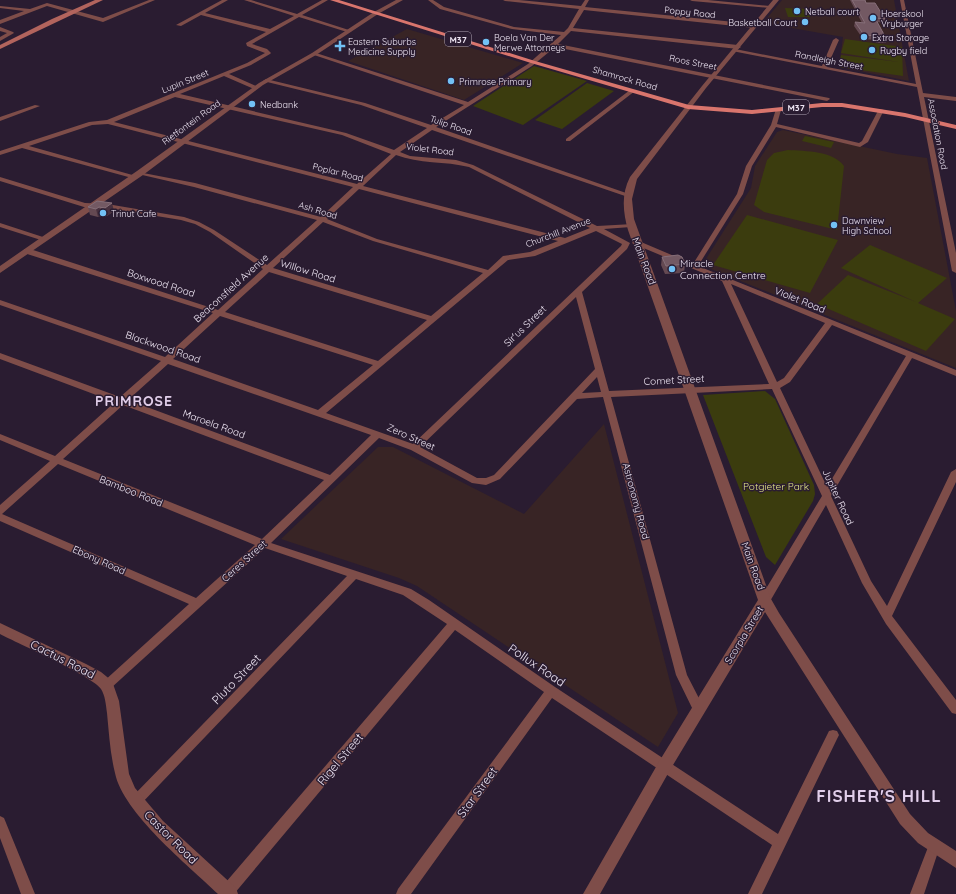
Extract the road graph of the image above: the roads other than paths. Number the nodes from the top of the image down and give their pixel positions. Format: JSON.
{"nodes":[{"id":1,"x":92,"y":0,"type":"edge"},
{"id":2,"x":100,"y":0,"type":"edge"},
{"id":3,"x":153,"y":0,"type":"edge"},
{"id":4,"x":226,"y":0,"type":"edge"},
{"id":5,"x":246,"y":0,"type":"edge"},
{"id":6,"x":326,"y":0,"type":"edge"},
{"id":7,"x":333,"y":0,"type":"edge"},
{"id":8,"x":400,"y":0,"type":"edge"},
{"id":9,"x":430,"y":0,"type":"edge"},
{"id":10,"x":506,"y":0,"type":"edge"},
{"id":11,"x":586,"y":0,"type":"edge"},
{"id":12,"x":692,"y":0,"type":"edge"},
{"id":13,"x":776,"y":0,"type":"edge"},
{"id":14,"x":902,"y":0,"type":"edge"},
{"id":15,"x":0,"y":7,"type":"edge"},
{"id":16,"x":770,"y":7,"type":"junction"},
{"id":17,"x":30,"y":10,"type":"junction"},
{"id":18,"x":580,"y":10,"type":"junction"},
{"id":19,"x":71,"y":11,"type":"junction"},
{"id":20,"x":376,"y":13,"type":"junction"},
{"id":21,"x":201,"y":14,"type":"junction"},
{"id":22,"x":298,"y":16,"type":"junction"},
{"id":23,"x":0,"y":22,"type":"edge"},
{"id":24,"x":180,"y":25,"type":"dead end"},
{"id":25,"x":754,"y":26,"type":"junction"},
{"id":26,"x":0,"y":29,"type":"edge"},
{"id":27,"x":570,"y":29,"type":"junction"},
{"id":28,"x":270,"y":31,"type":"junction"},
{"id":29,"x":349,"y":31,"type":"junction"},
{"id":30,"x":565,"y":34,"type":"junction"},
{"id":31,"x":3,"y":40,"type":"edge"},
{"id":32,"x":836,"y":40,"type":"dead end"},
{"id":33,"x":554,"y":45,"type":"junction"},
{"id":34,"x":0,"y":48,"type":"edge"},
{"id":35,"x":737,"y":49,"type":"junction"},
{"id":36,"x":314,"y":54,"type":"junction"},
{"id":37,"x":533,"y":62,"type":"junction"},
{"id":38,"x":824,"y":68,"type":"junction"},
{"id":39,"x":224,"y":74,"type":"junction"},
{"id":40,"x":714,"y":75,"type":"junction"},
{"id":41,"x":266,"y":81,"type":"junction"},
{"id":42,"x":919,"y":86,"type":"junction"},
{"id":43,"x":256,"y":88,"type":"junction"},
{"id":44,"x":632,"y":91,"type":"junction"},
{"id":45,"x":175,"y":95,"type":"junction"},
{"id":46,"x":922,"y":95,"type":"junction"},
{"id":47,"x":827,"y":99,"type":"dead end"},
{"id":48,"x":956,"y":99,"type":"edge"},
{"id":49,"x":467,"y":104,"type":"junction"},
{"id":50,"x":37,"y":106,"type":"dead end"},
{"id":51,"x":229,"y":107,"type":"junction"},
{"id":52,"x":688,"y":107,"type":"junction"},
{"id":53,"x":778,"y":110,"type":"junction"},
{"id":54,"x":881,"y":110,"type":"junction"},
{"id":55,"x":0,"y":118,"type":"edge"},
{"id":56,"x":924,"y":119,"type":"junction"},
{"id":57,"x":108,"y":122,"type":"junction"},
{"id":58,"x":774,"y":125,"type":"junction"},
{"id":59,"x":956,"y":126,"type":"edge"},
{"id":60,"x":430,"y":127,"type":"junction"},
{"id":61,"x":568,"y":140,"type":"dead end"},
{"id":62,"x":181,"y":141,"type":"junction"},
{"id":63,"x":23,"y":146,"type":"junction"},
{"id":64,"x":0,"y":153,"type":"edge"},
{"id":65,"x":394,"y":153,"type":"junction"},
{"id":66,"x":137,"y":175,"type":"junction"},
{"id":67,"x":0,"y":179,"type":"edge"},
{"id":68,"x":358,"y":187,"type":"junction"},
{"id":69,"x":627,"y":195,"type":"junction"},
{"id":70,"x":94,"y":205,"type":"junction"},
{"id":71,"x":322,"y":219,"type":"junction"},
{"id":72,"x":0,"y":225,"type":"edge"},
{"id":73,"x":631,"y":225,"type":"junction"},
{"id":74,"x":596,"y":228,"type":"junction"},
{"id":75,"x":44,"y":239,"type":"junction"},
{"id":76,"x":564,"y":240,"type":"junction"},
{"id":77,"x":638,"y":244,"type":"junction"},
{"id":78,"x":27,"y":251,"type":"junction"},
{"id":79,"x":694,"y":267,"type":"junction"},
{"id":80,"x":268,"y":269,"type":"junction"},
{"id":81,"x":0,"y":270,"type":"edge"},
{"id":82,"x":956,"y":271,"type":"edge"},
{"id":83,"x":488,"y":272,"type":"junction"},
{"id":84,"x":725,"y":280,"type":"junction"},
{"id":85,"x":578,"y":291,"type":"junction"},
{"id":86,"x":0,"y":302,"type":"edge"},
{"id":87,"x":220,"y":312,"type":"junction"},
{"id":88,"x":432,"y":319,"type":"junction"},
{"id":89,"x":830,"y":322,"type":"junction"},
{"id":90,"x":910,"y":355,"type":"junction"},
{"id":91,"x":0,"y":356,"type":"edge"},
{"id":92,"x":167,"y":360,"type":"junction"},
{"id":93,"x":379,"y":364,"type":"junction"},
{"id":94,"x":599,"y":370,"type":"junction"},
{"id":95,"x":956,"y":373,"type":"edge"},
{"id":96,"x":776,"y":386,"type":"junction"},
{"id":97,"x":690,"y":389,"type":"junction"},
{"id":98,"x":606,"y":395,"type":"junction"},
{"id":99,"x":574,"y":396,"type":"junction"},
{"id":100,"x":122,"y":402,"type":"junction"},
{"id":101,"x":319,"y":414,"type":"junction"},
{"id":102,"x":378,"y":434,"type":"junction"},
{"id":103,"x":0,"y":437,"type":"edge"},
{"id":104,"x":414,"y":448,"type":"junction"},
{"id":105,"x":57,"y":460,"type":"junction"},
{"id":106,"x":956,"y":472,"type":"edge"},
{"id":107,"x":331,"y":479,"type":"junction"},
{"id":108,"x":826,"y":498,"type":"junction"},
{"id":109,"x":0,"y":511,"type":"edge"},
{"id":110,"x":0,"y":517,"type":"edge"},
{"id":111,"x":263,"y":544,"type":"junction"},
{"id":112,"x":355,"y":574,"type":"junction"},
{"id":113,"x":765,"y":600,"type":"junction"},
{"id":114,"x":198,"y":603,"type":"junction"},
{"id":115,"x":887,"y":616,"type":"junction"},
{"id":116,"x":454,"y":624,"type":"junction"},
{"id":117,"x":0,"y":628,"type":"edge"},
{"id":118,"x":107,"y":685,"type":"junction"},
{"id":119,"x":551,"y":691,"type":"junction"},
{"id":120,"x":956,"y":709,"type":"edge"},
{"id":121,"x":700,"y":710,"type":"junction"},
{"id":122,"x":833,"y":735,"type":"dead end"},
{"id":123,"x":665,"y":765,"type":"junction"},
{"id":124,"x":136,"y":801,"type":"junction"},
{"id":125,"x":0,"y":822,"type":"edge"},
{"id":126,"x":779,"y":842,"type":"junction"},
{"id":127,"x":934,"y":846,"type":"junction"},
{"id":128,"x":956,"y":860,"type":"edge"},
{"id":129,"x":227,"y":893,"type":"edge"},
{"id":130,"x":28,"y":894,"type":"edge"},
{"id":131,"x":403,"y":894,"type":"edge"},
{"id":132,"x":591,"y":894,"type":"edge"},
{"id":133,"x":755,"y":894,"type":"edge"},
{"id":134,"x":917,"y":894,"type":"edge"}],
"edges":[{"from":1,"to":19,"type":"main road"},
{"from":2,"to":19,"type":"main road"},
{"from":3,"to":19,"type":"street"},
{"from":4,"to":21,"type":"street"},
{"from":5,"to":22,"type":"street"},
{"from":6,"to":22,"type":"street","name":"Lupin Street"},
{"from":7,"to":20,"type":"main road","name":"Shamrock Road","number":"M37"},
{"from":8,"to":20,"type":"street","name":"Rietfontein Road"},
{"from":9,"to":30,"type":"street"},
{"from":10,"to":18,"type":"street","name":"Poppy Road"},
{"from":11,"to":18,"type":"street","name":"Beaconsfield Avenue"},
{"from":12,"to":16,"type":"street"},
{"from":13,"to":16,"type":"street"},
{"from":14,"to":42,"type":"street","name":"Association Road"},
{"from":15,"to":17,"type":"street"},
{"from":16,"to":25,"type":"street"},
{"from":17,"to":19,"type":"street"},
{"from":17,"to":23,"type":"street"},
{"from":18,"to":25,"type":"street","name":"Poppy Road"},
{"from":18,"to":27,"type":"street","name":"Beaconsfield Avenue"},
{"from":19,"to":31,"type":"main road"},
{"from":19,"to":34,"type":"main road"},
{"from":20,"to":29,"type":"street","name":"Rietfontein Road"},
{"from":20,"to":37,"type":"main road","name":"Shamrock Road","number":"M37"},
{"from":21,"to":24,"type":"street"},
{"from":21,"to":28,"type":"street"},
{"from":22,"to":28,"type":"street","name":"Lupin Street"},
{"from":22,"to":29,"type":"street"},
{"from":25,"to":35,"type":"street"},
{"from":26,"to":31,"type":"street"},
{"from":27,"to":30,"type":"street","name":"Beaconsfield Avenue"},
{"from":27,"to":35,"type":"street","name":"Randleigh Street"},
{"from":28,"to":39,"type":"street","name":"Lupin Street"},
{"from":29,"to":36,"type":"street","name":"Rietfontein Road"},
{"from":30,"to":33,"type":"street","name":"Beaconsfield Avenue"},
{"from":32,"to":38,"type":"street"},
{"from":33,"to":37,"type":"street","name":"Beaconsfield Avenue"},
{"from":33,"to":40,"type":"street","name":"Roos Street"},
{"from":35,"to":38,"type":"street","name":"Randleigh Street"},
{"from":35,"to":40,"type":"street"},
{"from":36,"to":41,"type":"street","name":"Rietfontein Road"},
{"from":36,"to":49,"type":"street"},
{"from":37,"to":44,"type":"main road","name":"Shamrock Road","number":"M37"},
{"from":37,"to":49,"type":"street","name":"Beaconsfield Avenue"},
{"from":38,"to":42,"type":"street","name":"Randleigh Street"},
{"from":39,"to":43,"type":"street"},
{"from":39,"to":45,"type":"street","name":"Lupin Street"},
{"from":40,"to":47,"type":"street","name":"Roos Street"},
{"from":40,"to":52,"type":"street"},
{"from":41,"to":43,"type":"street","name":"Rietfontein Road"},
{"from":41,"to":60,"type":"street","name":"Tulip Road"},
{"from":42,"to":46,"type":"street","name":"Association Road"},
{"from":43,"to":51,"type":"street","name":"Rietfontein Road"},
{"from":44,"to":52,"type":"main road","name":"Shamrock Road","number":"M37"},
{"from":44,"to":61,"type":"street"},
{"from":45,"to":51,"type":"street","name":"Violet Road"},
{"from":45,"to":57,"type":"street","name":"Lupin Street"},
{"from":46,"to":48,"type":"street"},
{"from":46,"to":56,"type":"street","name":"Association Road"},
{"from":49,"to":60,"type":"street","name":"Beaconsfield Avenue"},
{"from":50,"to":55,"type":"street"},
{"from":51,"to":62,"type":"street","name":"Rietfontein Road"},
{"from":51,"to":65,"type":"street","name":"Violet Road"},
{"from":52,"to":53,"type":"main road","name":"Shamrock Road","number":"M37"},
{"from":52,"to":69,"type":"street"},
{"from":53,"to":54,"type":"main road","name":"Shamrock Road","number":"M37"},
{"from":53,"to":58,"type":"street"},
{"from":54,"to":56,"type":"main road","name":"Shamrock Road","number":"M37"},
{"from":54,"to":58,"type":"street"},
{"from":56,"to":59,"type":"main road","name":"Shamrock Road","number":"M37"},
{"from":56,"to":82,"type":"street","name":"Association Road"},
{"from":57,"to":62,"type":"street","name":"Poplar Road"},
{"from":57,"to":63,"type":"street","name":"Lupin Street"},
{"from":58,"to":79,"type":"street"},
{"from":60,"to":65,"type":"street","name":"Beaconsfield Avenue"},
{"from":60,"to":69,"type":"street","name":"Tulip Road"},
{"from":62,"to":66,"type":"street","name":"Rietfontein Road"},
{"from":62,"to":68,"type":"street","name":"Poplar Road"},
{"from":63,"to":64,"type":"street","name":"Lupin Street"},
{"from":63,"to":66,"type":"street","name":"Ash Road"},
{"from":65,"to":68,"type":"street","name":"Beaconsfield Avenue"},
{"from":65,"to":74,"type":"street","name":"Violet Road"},
{"from":66,"to":70,"type":"street","name":"Rietfontein Road"},
{"from":66,"to":71,"type":"street","name":"Ash Road"},
{"from":67,"to":70,"type":"street","name":"Willow Road"},
{"from":68,"to":71,"type":"street","name":"Beaconsfield Avenue"},
{"from":68,"to":76,"type":"street","name":"Poplar Road"},
{"from":69,"to":73,"type":"street"},
{"from":70,"to":75,"type":"street","name":"Rietfontein Road"},
{"from":70,"to":80,"type":"street","name":"Willow Road"},
{"from":71,"to":80,"type":"street","name":"Beaconsfield Avenue"},
{"from":71,"to":83,"type":"street","name":"Ash Road"},
{"from":72,"to":75,"type":"street"},
{"from":73,"to":74,"type":"street","name":"Churchill Avenue"},
{"from":73,"to":77,"type":"street","name":"Main Road"},
{"from":74,"to":76,"type":"street","name":"Churchill Avenue"},
{"from":74,"to":85,"type":"street","name":"Sir'us Street"},
{"from":75,"to":78,"type":"street","name":"Rietfontein Road"},
{"from":76,"to":83,"type":"street","name":"Churchill Avenue"},
{"from":77,"to":79,"type":"street","name":"Violet Road"},
{"from":77,"to":97,"type":"street","name":"Main Road"},
{"from":78,"to":81,"type":"street","name":"Rietfontein Road"},
{"from":78,"to":87,"type":"street","name":"Boxwood Road"},
{"from":79,"to":84,"type":"street","name":"Violet Road"},
{"from":80,"to":87,"type":"street","name":"Beaconsfield Avenue"},
{"from":80,"to":88,"type":"street","name":"Willow Road"},
{"from":83,"to":88,"type":"street","name":"Churchill Avenue"},
{"from":84,"to":89,"type":"street","name":"Violet Road"},
{"from":84,"to":96,"type":"street","name":"Jupiter Road"},
{"from":85,"to":94,"type":"street","name":"Astronomy Road"},
{"from":85,"to":104,"type":"street","name":"Sir'us Street"},
{"from":86,"to":92,"type":"street","name":"Blackwood Road"},
{"from":87,"to":92,"type":"street","name":"Beaconsfield Avenue"},
{"from":87,"to":93,"type":"street","name":"Boxwood Road"},
{"from":88,"to":93,"type":"street","name":"Churchill Avenue"},
{"from":89,"to":90,"type":"street","name":"Violet Road"},
{"from":89,"to":96,"type":"street"},
{"from":90,"to":95,"type":"street","name":"Violet Road"},
{"from":90,"to":108,"type":"street","name":"Scorpia Street"},
{"from":91,"to":100,"type":"street","name":"Maroela Road"},
{"from":92,"to":100,"type":"street","name":"Beaconsfield Avenue"},
{"from":92,"to":101,"type":"street","name":"Blackwood Road"},
{"from":93,"to":101,"type":"street","name":"Churchill Avenue"},
{"from":94,"to":98,"type":"street","name":"Astronomy Road"},
{"from":94,"to":99,"type":"street"},
{"from":96,"to":97,"type":"street","name":"Comet Street"},
{"from":96,"to":108,"type":"street","name":"Jupiter Road"},
{"from":97,"to":98,"type":"street","name":"Comet Street"},
{"from":97,"to":113,"type":"street","name":"Main Road"},
{"from":98,"to":99,"type":"street","name":"Comet Street"},
{"from":98,"to":121,"type":"street","name":"Astronomy Road"},
{"from":99,"to":104,"type":"street","name":"Zero Street"},
{"from":100,"to":105,"type":"street","name":"Beaconsfield Avenue"},
{"from":100,"to":107,"type":"street","name":"Maroela Road"},
{"from":101,"to":102,"type":"street","name":"Zero Street"},
{"from":102,"to":104,"type":"street","name":"Zero Street"},
{"from":102,"to":107,"type":"street","name":"Ceres Street"},
{"from":103,"to":105,"type":"street","name":"Bamboo Road"},
{"from":105,"to":109,"type":"street","name":"Beaconsfield Avenue"},
{"from":105,"to":111,"type":"street","name":"Bamboo Road"},
{"from":106,"to":115,"type":"street"},
{"from":107,"to":111,"type":"street","name":"Ceres Street"},
{"from":108,"to":113,"type":"street","name":"Scorpia Street"},
{"from":108,"to":115,"type":"street","name":"Jupiter Road"},
{"from":110,"to":114,"type":"street","name":"Ebony Road"},
{"from":111,"to":112,"type":"street","name":"Pollux Road"},
{"from":111,"to":114,"type":"street","name":"Ceres Street"},
{"from":112,"to":116,"type":"street","name":"Pollux Road"},
{"from":112,"to":124,"type":"street","name":"Pluto Street"},
{"from":113,"to":121,"type":"street","name":"Scorpia Street"},
{"from":113,"to":127,"type":"street","name":"Main Road"},
{"from":114,"to":118,"type":"street","name":"Ceres Street"},
{"from":115,"to":120,"type":"street","name":"Jupiter Road"},
{"from":116,"to":119,"type":"street","name":"Pollux Road"},
{"from":116,"to":129,"type":"street","name":"Rigel Street"},
{"from":117,"to":118,"type":"street","name":"Cactus Road"},
{"from":118,"to":124,"type":"street","name":"Castor Road"},
{"from":119,"to":123,"type":"street","name":"Pollux Road"},
{"from":119,"to":131,"type":"street","name":"Star Street"},
{"from":121,"to":123,"type":"street","name":"Scorpia Street"},
{"from":122,"to":126,"type":"street"},
{"from":123,"to":126,"type":"street","name":"Pollux Road"},
{"from":123,"to":132,"type":"street","name":"Scorpia Street"},
{"from":124,"to":129,"type":"street","name":"Castor Road"},
{"from":125,"to":130,"type":"street"},
{"from":126,"to":133,"type":"street"},
{"from":127,"to":128,"type":"street","name":"Main Road"},
{"from":127,"to":134,"type":"street"}]}
